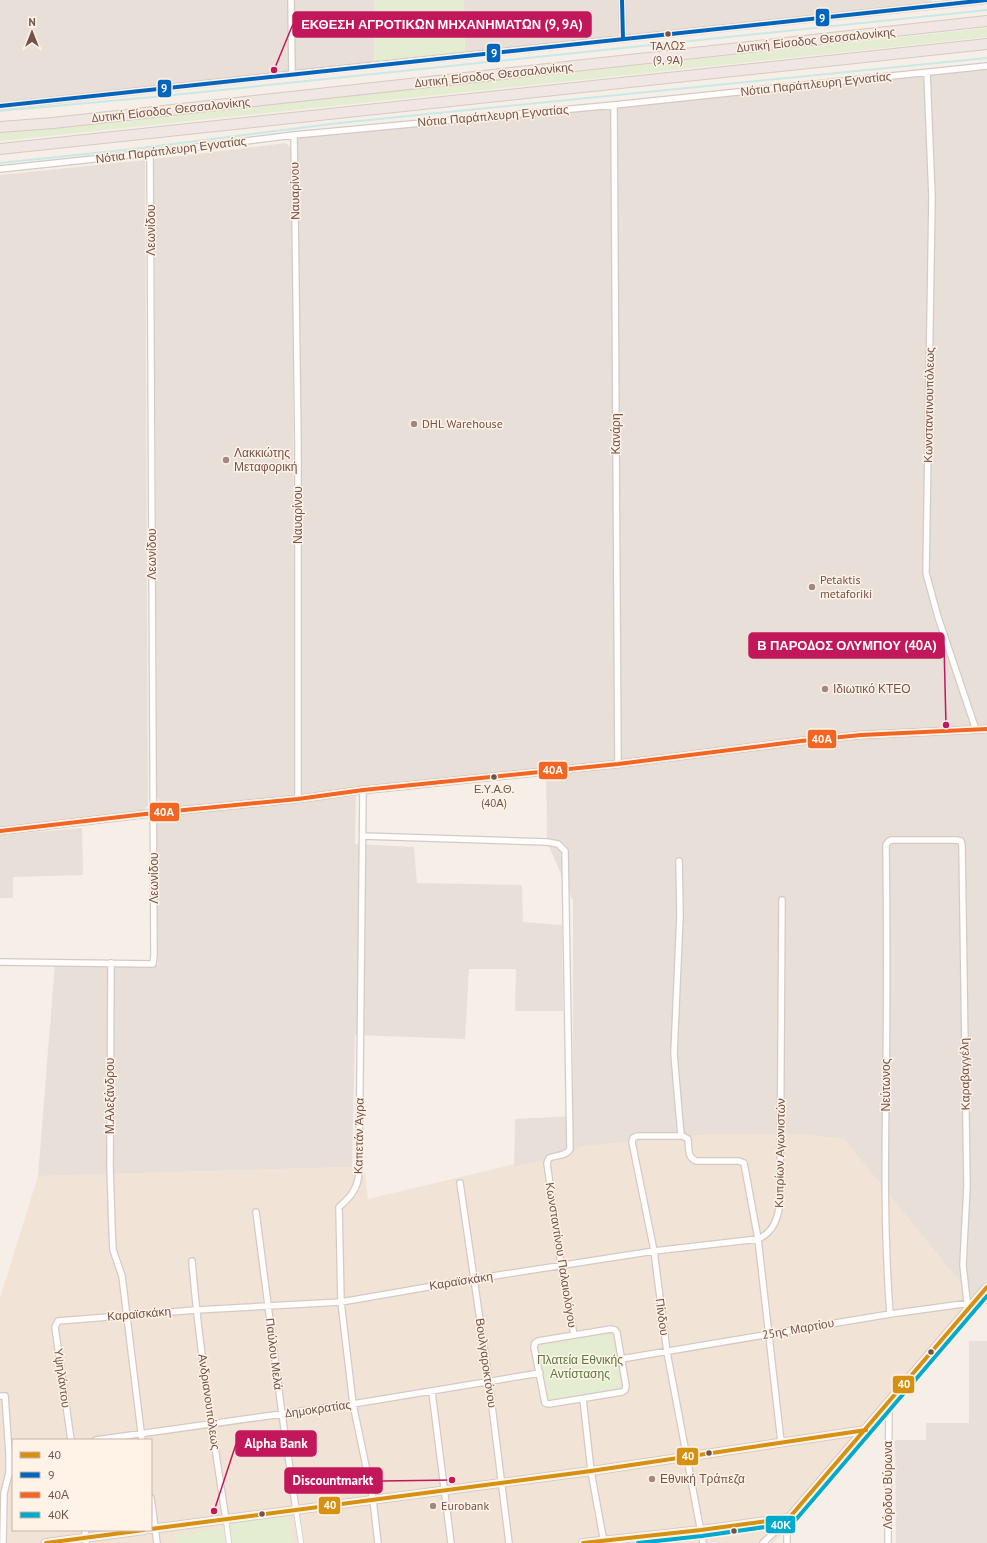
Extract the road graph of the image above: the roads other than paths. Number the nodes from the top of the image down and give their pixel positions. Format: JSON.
{"nodes":[{"id":1,"x":291,"y":0,"type":"edge"},
{"id":2,"x":622,"y":0,"type":"edge"},
{"id":3,"x":928,"y":0,"type":"edge"},
{"id":4,"x":987,"y":0,"type":"edge"},
{"id":5,"x":928,"y":7,"type":"junction"},
{"id":6,"x":987,"y":21,"type":"edge"},
{"id":7,"x":623,"y":39,"type":"junction"},
{"id":8,"x":987,"y":44,"type":"edge"},
{"id":9,"x":987,"y":66,"type":"edge"},
{"id":10,"x":927,"y":73,"type":"junction"},
{"id":11,"x":292,"y":74,"type":"junction"},
{"id":12,"x":614,"y":105,"type":"junction"},
{"id":13,"x":0,"y":106,"type":"edge"},
{"id":14,"x":0,"y":127,"type":"edge"},
{"id":15,"x":294,"y":135,"type":"junction"},
{"id":16,"x":0,"y":149,"type":"edge"},
{"id":17,"x":150,"y":153,"type":"junction"},
{"id":18,"x":0,"y":169,"type":"edge"},
{"id":19,"x":987,"y":729,"type":"edge"},
{"id":20,"x":976,"y":730,"type":"junction"},
{"id":21,"x":618,"y":764,"type":"junction"},
{"id":22,"x":363,"y":790,"type":"junction"},
{"id":23,"x":298,"y":799,"type":"junction"},
{"id":24,"x":154,"y":813,"type":"junction"},
{"id":25,"x":0,"y":831,"type":"edge"},
{"id":26,"x":363,"y":836,"type":"junction"},
{"id":27,"x":886,"y":857,"type":"joint"},
{"id":28,"x":679,"y":861,"type":"dead end"},
{"id":29,"x":782,"y":900,"type":"dead end"},
{"id":30,"x":0,"y":962,"type":"edge"},
{"id":31,"x":111,"y":963,"type":"junction"},
{"id":32,"x":681,"y":1136,"type":"junction"},
{"id":33,"x":460,"y":1183,"type":"dead end"},
{"id":34,"x":256,"y":1212,"type":"dead end"},
{"id":35,"x":758,"y":1239,"type":"junction"},
{"id":36,"x":654,"y":1251,"type":"junction"},
{"id":37,"x":192,"y":1261,"type":"dead end"},
{"id":38,"x":561,"y":1265,"type":"junction"},
{"id":39,"x":474,"y":1279,"type":"junction"},
{"id":40,"x":987,"y":1287,"type":"edge"},
{"id":41,"x":984,"y":1297,"type":"edge"},
{"id":42,"x":341,"y":1302,"type":"junction"},
{"id":43,"x":971,"y":1303,"type":"junction"},
{"id":44,"x":268,"y":1307,"type":"junction"},
{"id":45,"x":196,"y":1310,"type":"junction"},
{"id":46,"x":890,"y":1314,"type":"junction"},
{"id":47,"x":126,"y":1316,"type":"junction"},
{"id":48,"x":62,"y":1321,"type":"joint"},
{"id":49,"x":768,"y":1334,"type":"junction"},
{"id":50,"x":574,"y":1335,"type":"junction"},
{"id":51,"x":667,"y":1352,"type":"junction"},
{"id":52,"x":621,"y":1360,"type":"junction"},
{"id":53,"x":540,"y":1374,"type":"junction"},
{"id":54,"x":489,"y":1382,"type":"junction"},
{"id":55,"x":432,"y":1392,"type":"junction"},
{"id":56,"x":2,"y":1396,"type":"edge"},
{"id":57,"x":583,"y":1398,"type":"junction"},
{"id":58,"x":889,"y":1403,"type":"junction"},
{"id":59,"x":353,"y":1404,"type":"junction"},
{"id":60,"x":282,"y":1414,"type":"junction"},
{"id":61,"x":211,"y":1424,"type":"junction"},
{"id":62,"x":866,"y":1430,"type":"junction"},
{"id":63,"x":141,"y":1437,"type":"edge"},
{"id":64,"x":71,"y":1439,"type":"edge"},
{"id":65,"x":111,"y":1439,"type":"edge"},
{"id":66,"x":781,"y":1442,"type":"junction"},
{"id":67,"x":11,"y":1453,"type":"edge"},
{"id":68,"x":686,"y":1457,"type":"junction"},
{"id":69,"x":592,"y":1471,"type":"junction"},
{"id":70,"x":501,"y":1483,"type":"junction"},
{"id":71,"x":3,"y":1486,"type":"edge"},
{"id":72,"x":445,"y":1490,"type":"junction"},
{"id":73,"x":372,"y":1500,"type":"junction"},
{"id":74,"x":296,"y":1510,"type":"junction"},
{"id":75,"x":152,"y":1514,"type":"edge"},
{"id":76,"x":788,"y":1519,"type":"junction"},
{"id":77,"x":226,"y":1520,"type":"junction"},
{"id":78,"x":153,"y":1529,"type":"edge"},
{"id":79,"x":701,"y":1530,"type":"junction"},
{"id":80,"x":136,"y":1531,"type":"edge"},
{"id":81,"x":86,"y":1537,"type":"edge"},
{"id":82,"x":604,"y":1542,"type":"edge"},
{"id":83,"x":3,"y":1543,"type":"edge"},
{"id":84,"x":46,"y":1543,"type":"edge"},
{"id":85,"x":157,"y":1543,"type":"edge"},
{"id":86,"x":229,"y":1543,"type":"edge"},
{"id":87,"x":301,"y":1543,"type":"edge"},
{"id":88,"x":378,"y":1543,"type":"edge"},
{"id":89,"x":452,"y":1543,"type":"edge"},
{"id":90,"x":509,"y":1543,"type":"edge"},
{"id":91,"x":582,"y":1543,"type":"edge"},
{"id":92,"x":703,"y":1543,"type":"edge"},
{"id":93,"x":763,"y":1543,"type":"edge"},
{"id":94,"x":787,"y":1543,"type":"edge"},
{"id":95,"x":888,"y":1543,"type":"edge"}],
"edges":[{"from":1,"to":11,"type":"street"},
{"from":2,"to":7,"type":"street"},
{"from":3,"to":5,"type":"street"},
{"from":4,"to":5,"type":"street"},
{"from":5,"to":7,"type":"street"},
{"from":6,"to":14,"type":"highway","name":"Δυτική Είσοδος Θεσσαλονίκης"},
{"from":7,"to":11,"type":"street"},
{"from":8,"to":16,"type":"highway","name":"Δυτική Είσοδος Θεσσαλονίκης"},
{"from":9,"to":10,"type":"street","name":"Νότια Παράπλευρη Εγνατίας"},
{"from":10,"to":12,"type":"street","name":"Νότια Παράπλευρη Εγνατίας"},
{"from":10,"to":20,"type":"street","name":"Κωνσταντινουπόλεως"},
{"from":11,"to":13,"type":"street"},
{"from":12,"to":15,"type":"street","name":"Νότια Παράπλευρη Εγνατίας"},
{"from":12,"to":21,"type":"street","name":"Κανάρη"},
{"from":15,"to":17,"type":"street","name":"Νότια Παράπλευρη Εγνατίας"},
{"from":15,"to":23,"type":"street","name":"Ναυαρίνου"},
{"from":17,"to":18,"type":"street","name":"Νότια Παράπλευρη Εγνατίας"},
{"from":17,"to":24,"type":"street","name":"Λεωνίδου"},
{"from":19,"to":20,"type":"street"},
{"from":20,"to":21,"type":"street"},
{"from":21,"to":22,"type":"street"},
{"from":22,"to":23,"type":"street"},
{"from":22,"to":26,"type":"street","name":"Καπετάν Άγρα"},
{"from":23,"to":24,"type":"street"},
{"from":24,"to":25,"type":"street"},
{"from":24,"to":31,"type":"street","name":"Λεωνίδου"},
{"from":26,"to":38,"type":"street","name":"Κωνσταντίνου Παλαιολόγου"},
{"from":26,"to":42,"type":"street","name":"Καπετάν Άγρα"},
{"from":27,"to":43,"type":"street","name":"Καραβαγγέλη"},
{"from":27,"to":46,"type":"street","name":"Νεύτωνος"},
{"from":28,"to":32,"type":"street"},
{"from":29,"to":35,"type":"street","name":"Κυπρίων Αγωνιστών"},
{"from":30,"to":31,"type":"street"},
{"from":31,"to":47,"type":"street","name":"Μ.Αλεξάνδρου"},
{"from":32,"to":35,"type":"street"},
{"from":32,"to":36,"type":"street","name":"Πίνδου"},
{"from":33,"to":39,"type":"street","name":"Βουλγαροκτόνου"},
{"from":34,"to":44,"type":"street","name":"Παύλου Μελά"},
{"from":35,"to":36,"type":"street","name":"Καραϊσκάκη"},
{"from":35,"to":49,"type":"street"},
{"from":36,"to":38,"type":"street","name":"Καραϊσκάκη"},
{"from":36,"to":51,"type":"street","name":"Πίνδου"},
{"from":37,"to":45,"type":"street","name":"Ανδριανουπόλεως"},
{"from":38,"to":39,"type":"street","name":"Καραϊσκάκη"},
{"from":38,"to":50,"type":"street","name":"Κωνσταντίνου Παλαιολόγου"},
{"from":39,"to":42,"type":"street","name":"Καραϊσκάκη"},
{"from":39,"to":54,"type":"street","name":"Βουλγαροκτόνου"},
{"from":40,"to":41,"type":"main road"},
{"from":41,"to":43,"type":"main road"},
{"from":42,"to":44,"type":"street","name":"Καραϊσκάκη"},
{"from":42,"to":59,"type":"street","name":"Καπετάν Άγρα"},
{"from":43,"to":46,"type":"street","name":"25ης Μαρτίου"},
{"from":43,"to":58,"type":"main road"},
{"from":44,"to":45,"type":"street","name":"Καραϊσκάκη"},
{"from":44,"to":60,"type":"street","name":"Παύλου Μελά"},
{"from":45,"to":47,"type":"street","name":"Καραϊσκάκη"},
{"from":45,"to":61,"type":"street","name":"Ανδριανουπόλεως"},
{"from":46,"to":49,"type":"street","name":"25ης Μαρτίου"},
{"from":47,"to":48,"type":"street","name":"Καραϊσκάκη"},
{"from":47,"to":63,"type":"street","name":"Μ.Αλεξάνδρου"},
{"from":48,"to":64,"type":"street","name":"Υψηλάντου"},
{"from":49,"to":51,"type":"street","name":"25ης Μαρτίου"},
{"from":49,"to":66,"type":"street"},
{"from":50,"to":52,"type":"street"},
{"from":50,"to":53,"type":"street"},
{"from":51,"to":52,"type":"street","name":"25ης Μαρτίου"},
{"from":51,"to":68,"type":"street","name":"Πίνδου"},
{"from":52,"to":57,"type":"street"},
{"from":53,"to":54,"type":"street","name":"Δημοκρατίας"},
{"from":53,"to":57,"type":"street"},
{"from":54,"to":55,"type":"street","name":"Δημοκρατίας"},
{"from":54,"to":70,"type":"street","name":"Βουλγαροκτόνου"},
{"from":55,"to":59,"type":"street","name":"Δημοκρατίας"},
{"from":55,"to":72,"type":"street"},
{"from":56,"to":67,"type":"street"},
{"from":57,"to":69,"type":"street"},
{"from":58,"to":62,"type":"main road"},
{"from":58,"to":95,"type":"street","name":"Λόρδου Βύρωνα"},
{"from":59,"to":60,"type":"street","name":"Δημοκρατίας"},
{"from":59,"to":73,"type":"street","name":"Καπετάν Άγρα"},
{"from":60,"to":61,"type":"street","name":"Δημοκρατίας"},
{"from":60,"to":74,"type":"street","name":"Παύλου Μελά"},
{"from":61,"to":63,"type":"street","name":"Δημοκρατίας"},
{"from":61,"to":77,"type":"street","name":"Ανδριανουπόλεως"},
{"from":62,"to":66,"type":"main road"},
{"from":62,"to":76,"type":"main road"},
{"from":63,"to":65,"type":"street","name":"Δημοκρατίας"},
{"from":66,"to":68,"type":"main road"},
{"from":67,"to":71,"type":"street"},
{"from":68,"to":69,"type":"main road"},
{"from":68,"to":79,"type":"street","name":"Πίνδου"},
{"from":69,"to":70,"type":"main road"},
{"from":69,"to":82,"type":"street"},
{"from":70,"to":72,"type":"main road"},
{"from":70,"to":90,"type":"street","name":"Βουλγαροκτόνου"},
{"from":71,"to":83,"type":"street"},
{"from":72,"to":73,"type":"main road"},
{"from":72,"to":89,"type":"street"},
{"from":73,"to":74,"type":"main road"},
{"from":73,"to":88,"type":"street","name":"Καπετάν Άγρα"},
{"from":74,"to":77,"type":"main road"},
{"from":74,"to":87,"type":"street","name":"Παύλου Μελά"},
{"from":75,"to":78,"type":"street"},
{"from":76,"to":79,"type":"main road"},
{"from":76,"to":93,"type":"street"},
{"from":76,"to":94,"type":"street"},
{"from":77,"to":78,"type":"main road"},
{"from":77,"to":86,"type":"street","name":"Ανδριανουπόλεως"},
{"from":78,"to":85,"type":"street"},
{"from":79,"to":82,"type":"main road"},
{"from":79,"to":92,"type":"street","name":"Πίνδου"},
{"from":80,"to":81,"type":"main road"},
{"from":81,"to":84,"type":"main road"},
{"from":82,"to":91,"type":"main road"}]}
